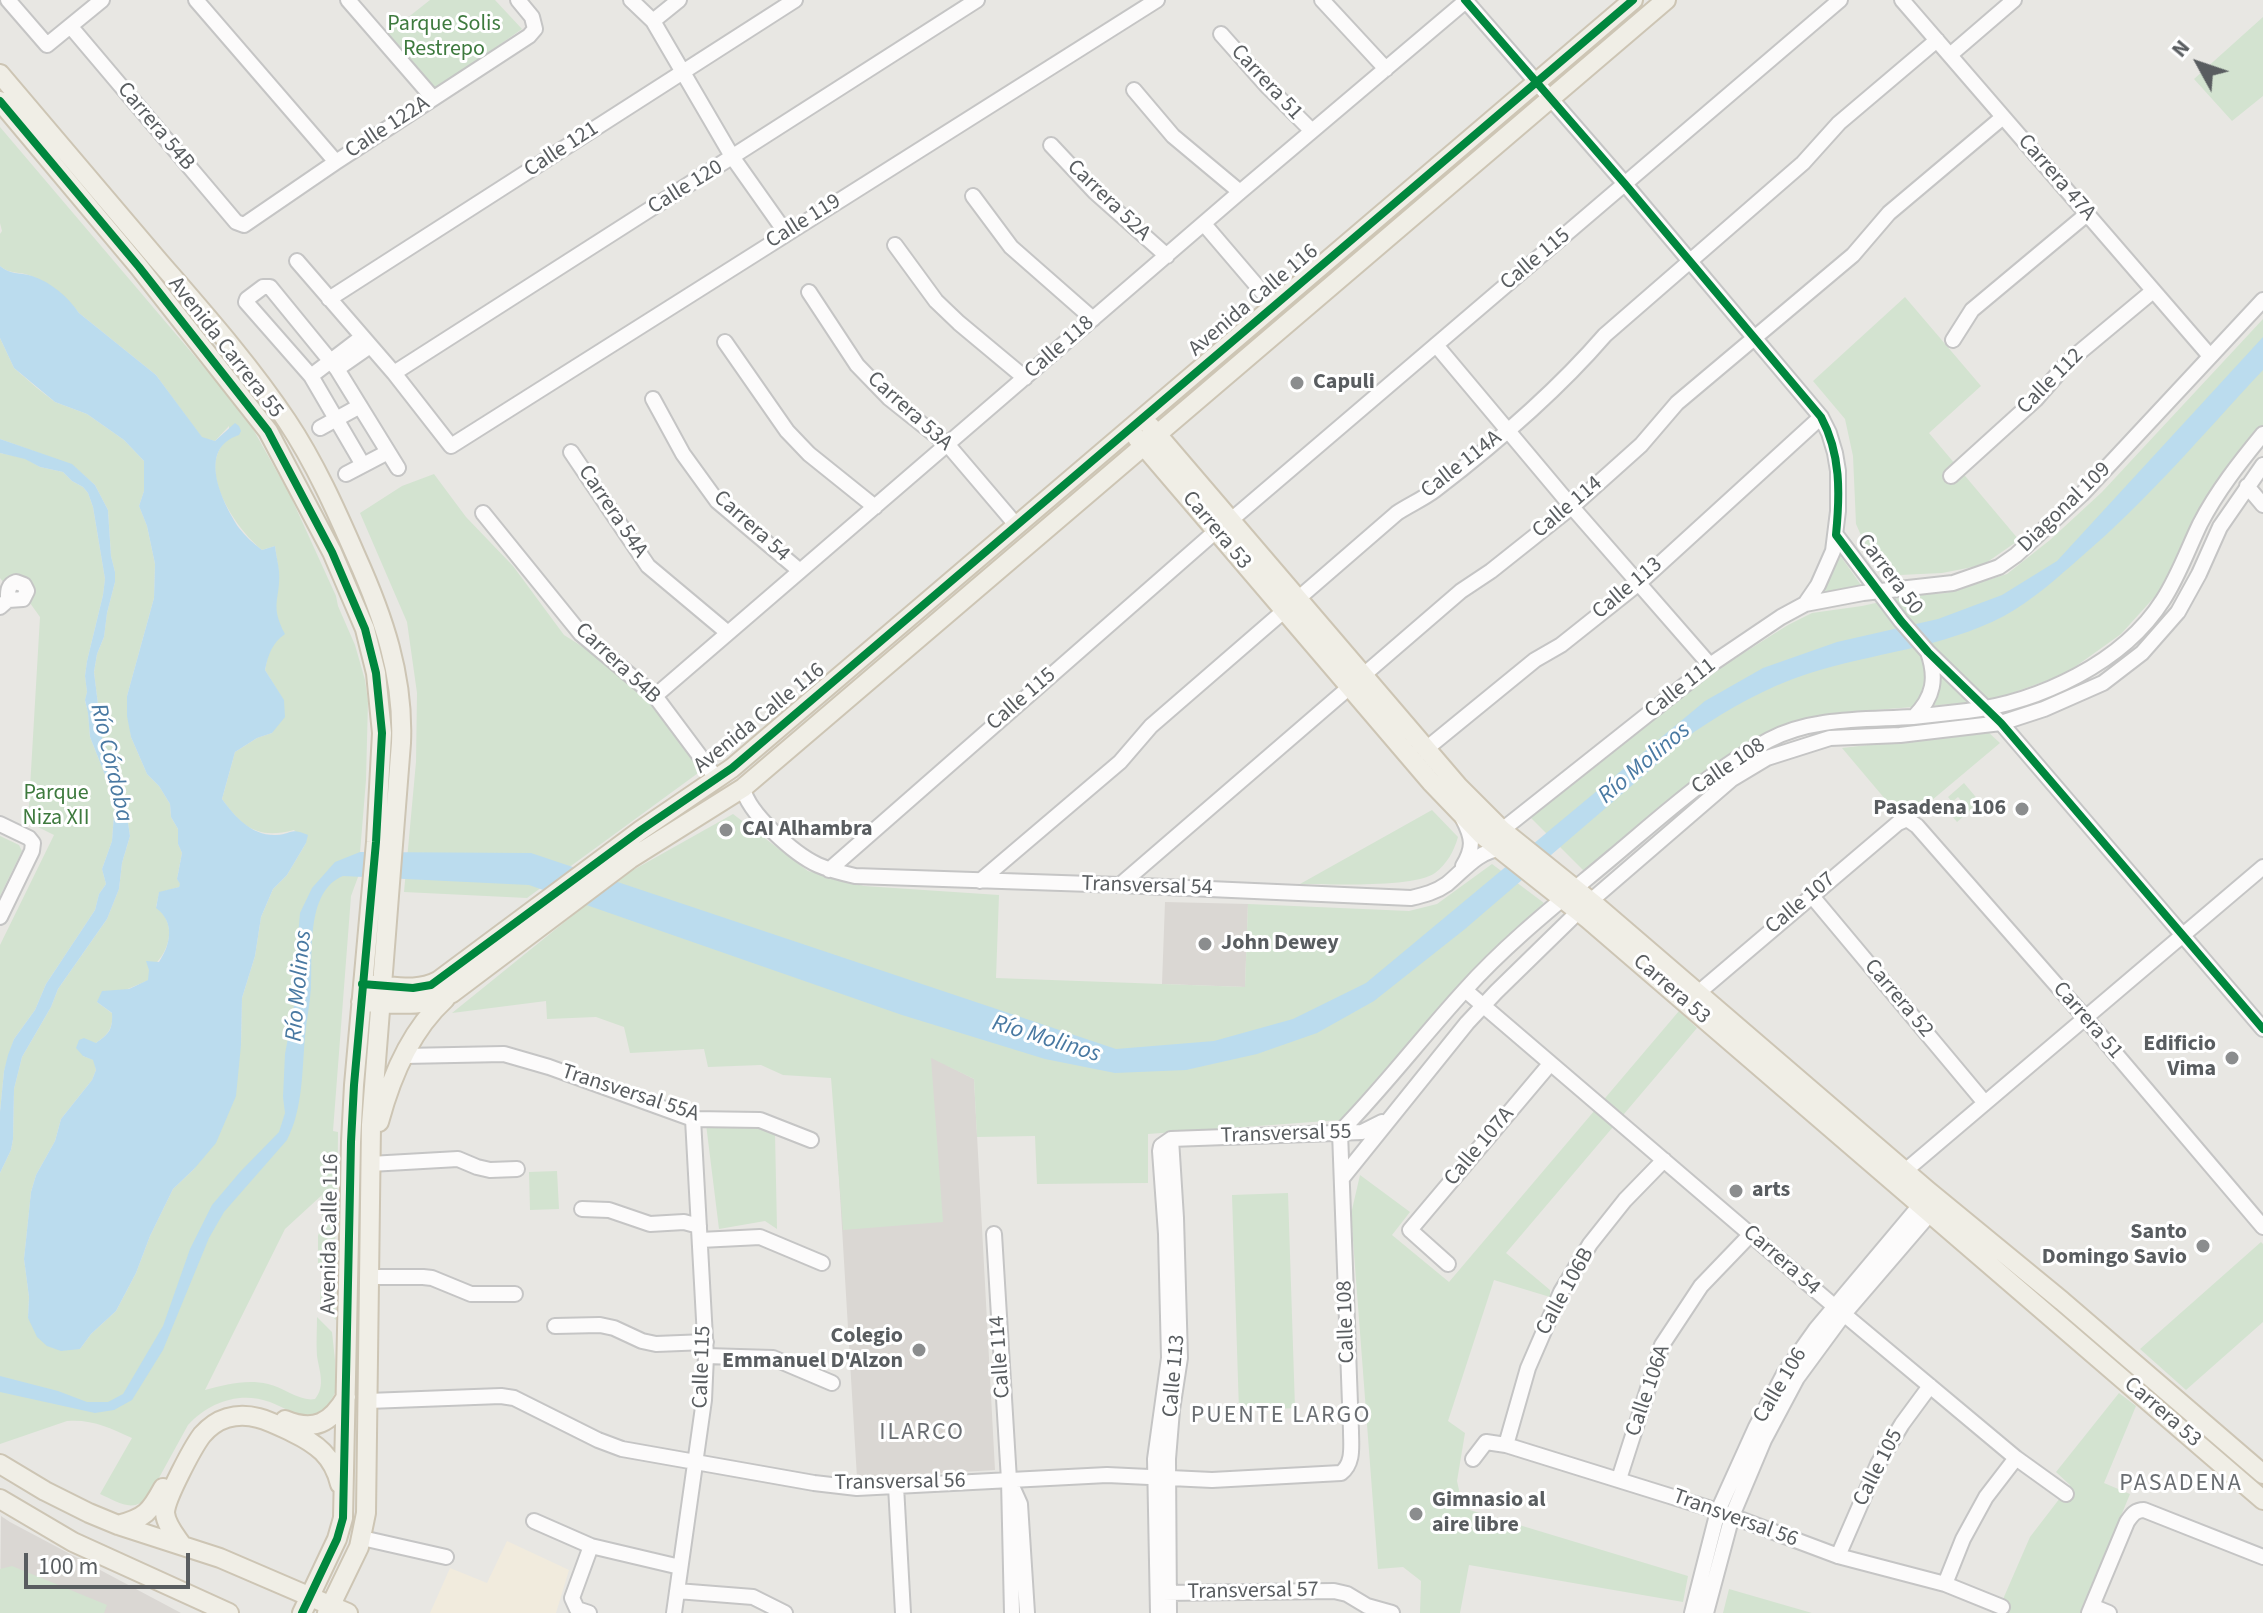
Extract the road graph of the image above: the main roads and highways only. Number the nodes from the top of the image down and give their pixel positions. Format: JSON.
{"nodes":[{"id":1,"x":1633,"y":0,"type":"edge"},
{"id":2,"x":1666,"y":0,"type":"edge"},
{"id":3,"x":0,"y":74,"type":"edge"},
{"id":4,"x":0,"y":101,"type":"edge"},
{"id":5,"x":1137,"y":424,"type":"junction"},
{"id":6,"x":1151,"y":441,"type":"junction"},
{"id":7,"x":1356,"y":681,"type":"junction"},
{"id":8,"x":384,"y":843,"type":"junction"},
{"id":9,"x":1507,"y":844,"type":"junction"},
{"id":10,"x":381,"y":884,"type":"junction"},
{"id":11,"x":1585,"y":906,"type":"junction"},
{"id":12,"x":362,"y":993,"type":"junction"},
{"id":13,"x":452,"y":993,"type":"junction"},
{"id":14,"x":381,"y":994,"type":"junction"},
{"id":15,"x":370,"y":1164,"type":"junction"},
{"id":16,"x":1930,"y":1203,"type":"junction"},
{"id":17,"x":346,"y":1396,"type":"junction"},
{"id":18,"x":0,"y":1464,"type":"edge"},
{"id":19,"x":2263,"y":1474,"type":"edge"},
{"id":20,"x":0,"y":1499,"type":"edge"},
{"id":21,"x":344,"y":1500,"type":"junction"},
{"id":22,"x":2263,"y":1500,"type":"edge"},
{"id":23,"x":118,"y":1525,"type":"junction"},
{"id":24,"x":182,"y":1545,"type":"junction"},
{"id":25,"x":306,"y":1605,"type":"edge"},
{"id":26,"x":335,"y":1611,"type":"edge"},
{"id":27,"x":229,"y":1613,"type":"edge"}],
"edges":[{"from":1,"to":5,"type":"main road","name":"Avenida Calle 116"},
{"from":2,"to":6,"type":"main road","name":"Avenida Calle 116"},
{"from":3,"to":8,"type":"main road","name":"Avenida Carrera 55"},
{"from":4,"to":8,"type":"main road","name":"Avenida Carrera 55"},
{"from":5,"to":6,"type":"main road","name":"Carrera 53"},
{"from":5,"to":14,"type":"main road","name":"Avenida Calle 116"},
{"from":6,"to":7,"type":"main road","name":"Carrera 53"},
{"from":6,"to":13,"type":"main road","name":"Avenida Calle 116"},
{"from":7,"to":9,"type":"main road","name":"Carrera 53"},
{"from":7,"to":9,"type":"main road","name":"Carrera 53"},
{"from":8,"to":10,"type":"main road","name":"Avenida Carrera 55"},
{"from":9,"to":11,"type":"main road","name":"Carrera 53"},
{"from":10,"to":12,"type":"main road","name":"Avenida Carrera 55"},
{"from":10,"to":14,"type":"main road","name":"Avenida Carrera 55"},
{"from":11,"to":16,"type":"main road","name":"Carrera 53"},
{"from":11,"to":16,"type":"main road","name":"Carrera 53"},
{"from":12,"to":14,"type":"main road","name":"Avenida Calle 116"},
{"from":12,"to":17,"type":"main road","name":"Avenida Calle 116"},
{"from":13,"to":14,"type":"main road","name":"Avenida Calle 116"},
{"from":13,"to":15,"type":"main road"},
{"from":14,"to":15,"type":"main road","name":"Avenida Calle 116"},
{"from":15,"to":26,"type":"main road","name":"Avenida Calle 116"},
{"from":16,"to":19,"type":"main road","name":"Carrera 53"},
{"from":16,"to":22,"type":"main road","name":"Carrera 53"},
{"from":17,"to":21,"type":"main road","name":"Avenida Calle 116"},
{"from":17,"to":23,"type":"main road"},
{"from":18,"to":23,"type":"main road"},
{"from":20,"to":27,"type":"main road"},
{"from":21,"to":24,"type":"main road"},
{"from":21,"to":25,"type":"main road","name":"Avenida Calle 116"},
{"from":23,"to":24,"type":"main road"},
{"from":24,"to":25,"type":"main road"},
{"from":25,"to":26,"type":"main road"}]}
